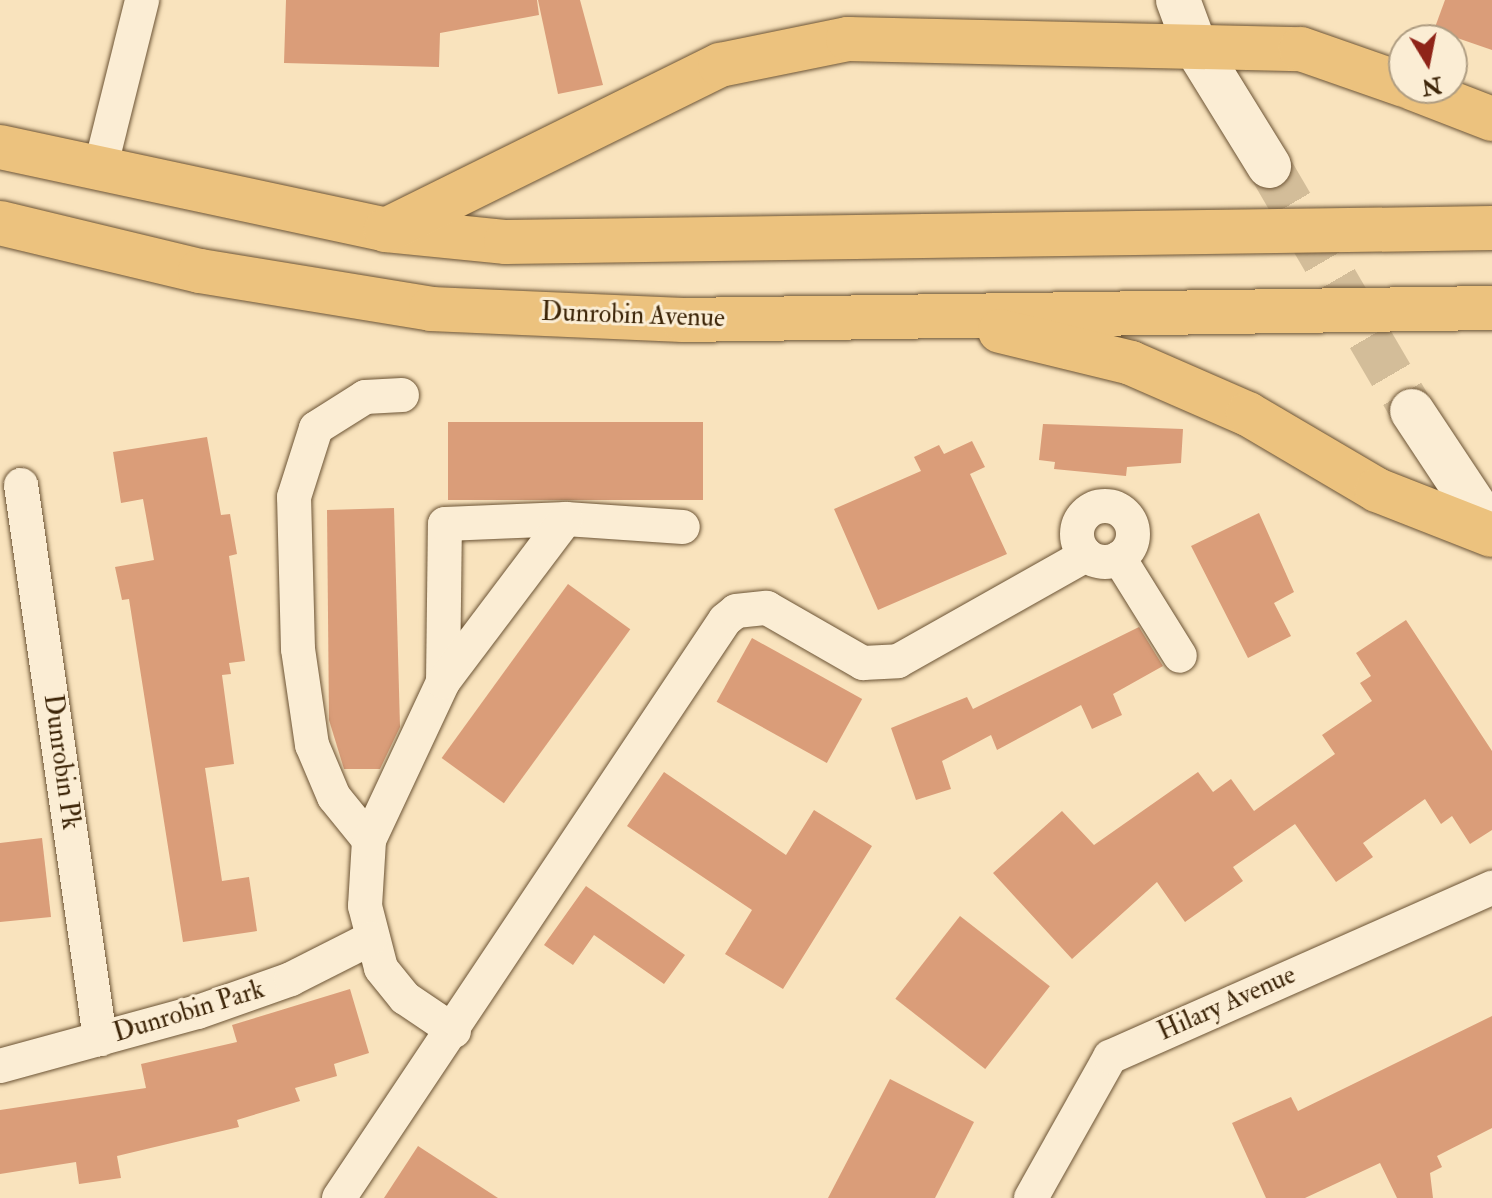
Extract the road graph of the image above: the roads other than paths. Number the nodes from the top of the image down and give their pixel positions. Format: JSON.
{"nodes":[{"id":1,"x":142,"y":0,"type":"edge"},
{"id":2,"x":1178,"y":0,"type":"edge"},
{"id":3,"x":1195,"y":46,"type":"junction"},
{"id":4,"x":1388,"y":79,"type":"edge"},
{"id":5,"x":1453,"y":104,"type":"edge"},
{"id":6,"x":1492,"y":119,"type":"edge"},
{"id":7,"x":0,"y":147,"type":"edge"},
{"id":8,"x":101,"y":165,"type":"junction"},
{"id":9,"x":1269,"y":166,"type":"tunnel mouth"},
{"id":10,"x":0,"y":223,"type":"edge"},
{"id":11,"x":1492,"y":228,"type":"edge"},
{"id":12,"x":386,"y":230,"type":"junction"},
{"id":13,"x":1492,"y":308,"type":"edge"},
{"id":14,"x":911,"y":316,"type":"junction"},
{"id":15,"x":402,"y":395,"type":"dead end"},
{"id":16,"x":1412,"y":411,"type":"tunnel mouth"},
{"id":17,"x":21,"y":485,"type":"dead end"},
{"id":18,"x":566,"y":519,"type":"junction"},
{"id":19,"x":683,"y":527,"type":"dead end"},
{"id":20,"x":1492,"y":533,"type":"edge"},
{"id":21,"x":1180,"y":656,"type":"dead end"},
{"id":22,"x":443,"y":682,"type":"junction"},
{"id":23,"x":369,"y":840,"type":"junction"},
{"id":24,"x":1492,"y":888,"type":"edge"},
{"id":25,"x":370,"y":939,"type":"junction"},
{"id":26,"x":454,"y":1031,"type":"junction"},
{"id":27,"x":100,"y":1039,"type":"junction"},
{"id":28,"x":0,"y":1066,"type":"edge"},
{"id":29,"x":339,"y":1198,"type":"edge"},
{"id":30,"x":1031,"y":1198,"type":"edge"}],
"edges":[{"from":1,"to":8,"type":"street"},
{"from":2,"to":3,"type":"main road"},
{"from":3,"to":4,"type":"highway"},
{"from":3,"to":9,"type":"main road"},
{"from":3,"to":12,"type":"highway"},
{"from":5,"to":6,"type":"highway"},
{"from":7,"to":8,"type":"highway"},
{"from":8,"to":12,"type":"highway"},
{"from":10,"to":14,"type":"highway","name":"Dunrobin Avenue"},
{"from":11,"to":12,"type":"highway"},
{"from":13,"to":14,"type":"highway","name":"Dunrobin Avenue"},
{"from":14,"to":20,"type":"highway"},
{"from":15,"to":23,"type":"street"},
{"from":16,"to":20,"type":"main road"},
{"from":17,"to":27,"type":"street","name":"Dunrobin Pk"},
{"from":18,"to":19,"type":"street"},
{"from":18,"to":22,"type":"street"},
{"from":18,"to":22,"type":"street"},
{"from":21,"to":26,"type":"street"},
{"from":22,"to":23,"type":"street"},
{"from":23,"to":25,"type":"street"},
{"from":24,"to":30,"type":"street","name":"Hilary Avenue"},
{"from":25,"to":26,"type":"street"},
{"from":25,"to":27,"type":"street","name":"Dunrobin Park"},
{"from":26,"to":29,"type":"street"},
{"from":27,"to":28,"type":"street","name":"Dunrobin Park"}]}
